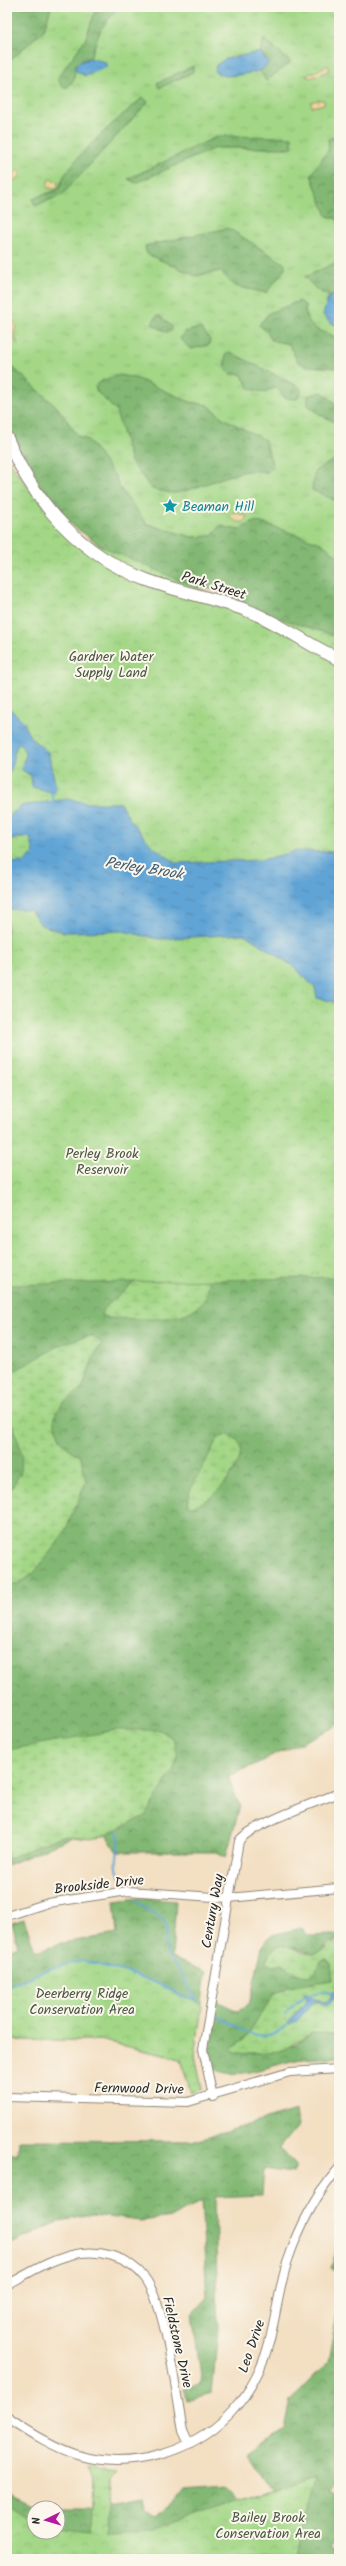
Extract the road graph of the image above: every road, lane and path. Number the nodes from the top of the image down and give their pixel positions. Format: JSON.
{"nodes":[{"id":1,"x":7,"y":438,"type":"edge"},
{"id":2,"x":339,"y":659,"type":"edge"},
{"id":3,"x":339,"y":1793,"type":"edge"},
{"id":4,"x":339,"y":1888,"type":"edge"},
{"id":5,"x":228,"y":1898,"type":"junction"},
{"id":6,"x":7,"y":1916,"type":"edge"},
{"id":7,"x":339,"y":2069,"type":"edge"},
{"id":8,"x":213,"y":2096,"type":"junction"},
{"id":9,"x":7,"y":2097,"type":"edge"},
{"id":10,"x":339,"y":2168,"type":"edge"},
{"id":11,"x":7,"y":2285,"type":"edge"},
{"id":12,"x":7,"y":2418,"type":"edge"},
{"id":13,"x":189,"y":2444,"type":"junction"}],
"edges":[{"from":1,"to":2,"type":"street","name":"Park Street"},
{"from":3,"to":5,"type":"street","name":"Century Way"},
{"from":4,"to":5,"type":"street","name":"Brookside Drive"},
{"from":5,"to":6,"type":"street","name":"Brookside Drive"},
{"from":5,"to":8,"type":"street","name":"Century Way"},
{"from":7,"to":8,"type":"street","name":"Fernwood Drive"},
{"from":8,"to":9,"type":"street","name":"Fernwood Drive"},
{"from":10,"to":13,"type":"street","name":"Leo Drive"},
{"from":11,"to":13,"type":"street","name":"Fieldstone Drive"},
{"from":12,"to":13,"type":"street","name":"Leo Drive"}]}
